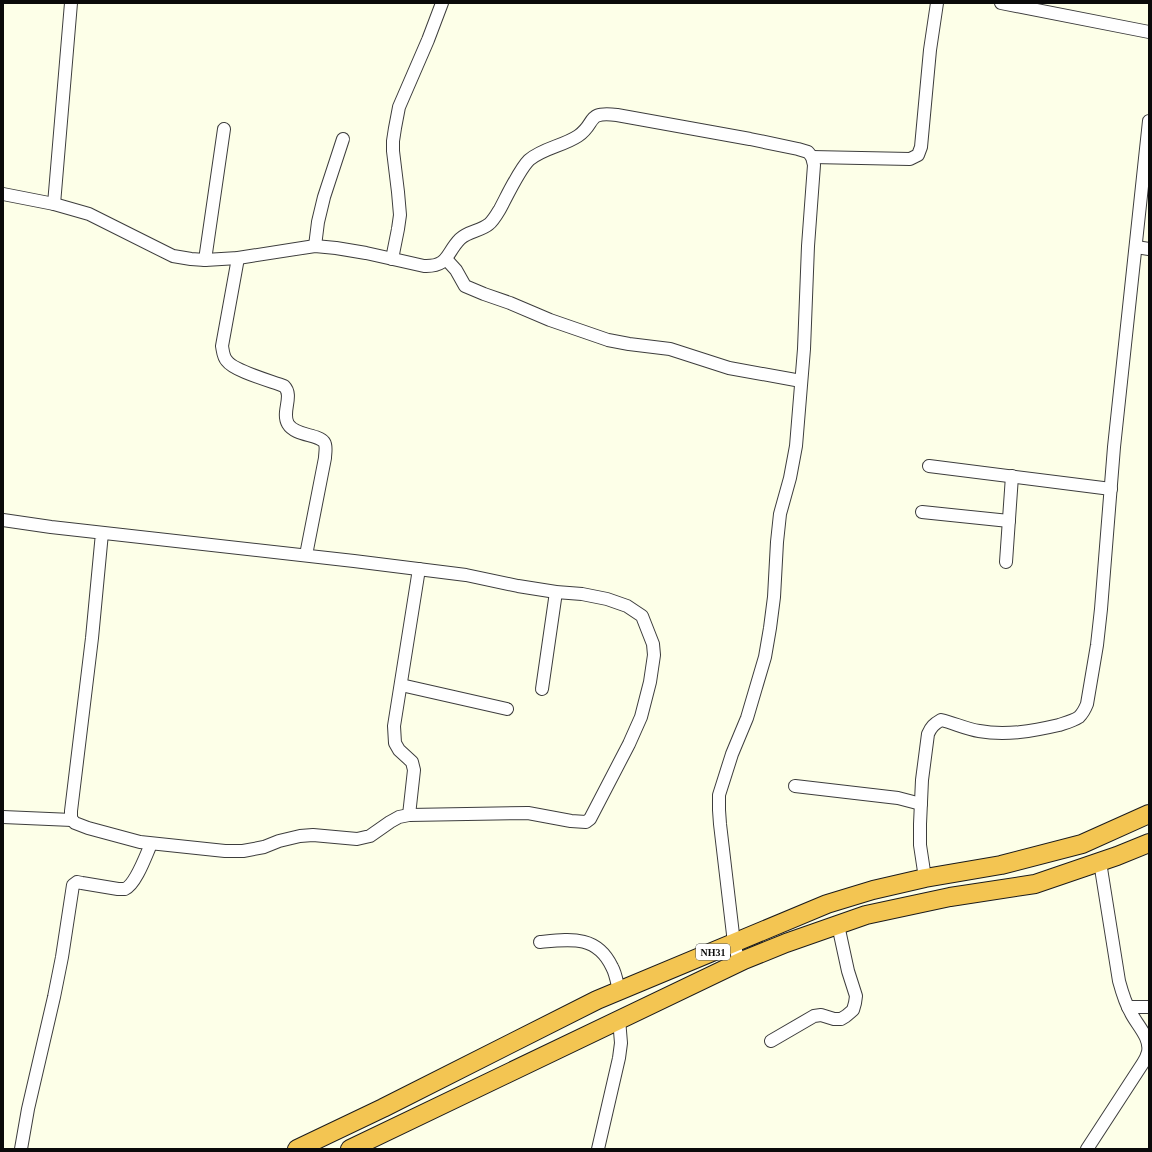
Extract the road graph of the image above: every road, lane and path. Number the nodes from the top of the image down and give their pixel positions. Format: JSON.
{"nodes":[{"id":1,"x":71,"y":3,"type":"edge"},
{"id":2,"x":442,"y":3,"type":"edge"},
{"id":3,"x":937,"y":3,"type":"edge"},
{"id":4,"x":1001,"y":3,"type":"edge"},
{"id":5,"x":1149,"y":32,"type":"edge"},
{"id":6,"x":1149,"y":121,"type":"edge"},
{"id":7,"x":224,"y":130,"type":"dead end"},
{"id":8,"x":343,"y":139,"type":"dead end"},
{"id":9,"x":812,"y":157,"type":"junction"},
{"id":10,"x":3,"y":194,"type":"edge"},
{"id":11,"x":54,"y":204,"type":"junction"},
{"id":12,"x":315,"y":246,"type":"junction"},
{"id":13,"x":1136,"y":247,"type":"junction"},
{"id":14,"x":1149,"y":249,"type":"edge"},
{"id":15,"x":238,"y":258,"type":"junction"},
{"id":16,"x":392,"y":259,"type":"junction"},
{"id":17,"x":446,"y":259,"type":"junction"},
{"id":18,"x":204,"y":260,"type":"junction"},
{"id":19,"x":801,"y":381,"type":"junction"},
{"id":20,"x":929,"y":466,"type":"dead end"},
{"id":21,"x":1012,"y":476,"type":"junction"},
{"id":22,"x":1111,"y":489,"type":"junction"},
{"id":23,"x":922,"y":512,"type":"dead end"},
{"id":24,"x":3,"y":520,"type":"edge"},
{"id":25,"x":1009,"y":521,"type":"junction"},
{"id":26,"x":102,"y":533,"type":"junction"},
{"id":27,"x":306,"y":555,"type":"junction"},
{"id":28,"x":1006,"y":562,"type":"dead end"},
{"id":29,"x":419,"y":569,"type":"junction"},
{"id":30,"x":556,"y":592,"type":"junction"},
{"id":31,"x":400,"y":685,"type":"junction"},
{"id":32,"x":542,"y":688,"type":"dead end"},
{"id":33,"x":507,"y":709,"type":"dead end"},
{"id":34,"x":796,"y":786,"type":"dead end"},
{"id":35,"x":921,"y":804,"type":"junction"},
{"id":36,"x":1149,"y":814,"type":"edge"},
{"id":37,"x":409,"y":815,"type":"junction"},
{"id":38,"x":3,"y":817,"type":"edge"},
{"id":39,"x":72,"y":820,"type":"junction"},
{"id":40,"x":1149,"y":843,"type":"edge"},
{"id":41,"x":151,"y":844,"type":"junction"},
{"id":42,"x":1100,"y":862,"type":"junction"},
{"id":43,"x":925,"y":878,"type":"junction"},
{"id":44,"x":838,"y":925,"type":"junction"},
{"id":45,"x":540,"y":942,"type":"dead end"},
{"id":46,"x":734,"y":943,"type":"junction"},
{"id":47,"x":739,"y":962,"type":"junction"},
{"id":48,"x":619,"y":991,"type":"junction"},
{"id":49,"x":1128,"y":1007,"type":"junction"},
{"id":50,"x":1149,"y":1007,"type":"edge"},
{"id":51,"x":619,"y":1020,"type":"junction"},
{"id":52,"x":771,"y":1041,"type":"dead end"},
{"id":53,"x":21,"y":1149,"type":"edge"},
{"id":54,"x":297,"y":1149,"type":"edge"},
{"id":55,"x":350,"y":1149,"type":"edge"},
{"id":56,"x":598,"y":1149,"type":"edge"},
{"id":57,"x":1087,"y":1149,"type":"edge"}],
"edges":[{"from":1,"to":11,"type":"street"},
{"from":2,"to":16,"type":"street"},
{"from":3,"to":9,"type":"street"},
{"from":4,"to":5,"type":"street"},
{"from":6,"to":13,"type":"street"},
{"from":7,"to":18,"type":"street"},
{"from":8,"to":12,"type":"street"},
{"from":9,"to":17,"type":"street"},
{"from":9,"to":19,"type":"street"},
{"from":10,"to":11,"type":"street"},
{"from":11,"to":18,"type":"street"},
{"from":12,"to":15,"type":"street"},
{"from":12,"to":16,"type":"street"},
{"from":13,"to":14,"type":"street"},
{"from":13,"to":22,"type":"street"},
{"from":15,"to":18,"type":"street"},
{"from":15,"to":27,"type":"street"},
{"from":16,"to":17,"type":"street"},
{"from":17,"to":19,"type":"street"},
{"from":19,"to":46,"type":"street"},
{"from":20,"to":21,"type":"street"},
{"from":21,"to":22,"type":"street"},
{"from":21,"to":25,"type":"street"},
{"from":22,"to":35,"type":"street"},
{"from":23,"to":25,"type":"street"},
{"from":24,"to":26,"type":"street"},
{"from":25,"to":28,"type":"street"},
{"from":26,"to":27,"type":"street"},
{"from":26,"to":39,"type":"street"},
{"from":27,"to":29,"type":"street"},
{"from":29,"to":30,"type":"street"},
{"from":29,"to":31,"type":"street"},
{"from":30,"to":32,"type":"street"},
{"from":30,"to":37,"type":"street"},
{"from":31,"to":33,"type":"street"},
{"from":31,"to":37,"type":"street"},
{"from":34,"to":35,"type":"street"},
{"from":35,"to":43,"type":"street"},
{"from":36,"to":43,"type":"highway","number":"NH31"},
{"from":37,"to":41,"type":"street"},
{"from":38,"to":39,"type":"street"},
{"from":39,"to":41,"type":"street"},
{"from":40,"to":42,"type":"highway","number":"NH31"},
{"from":41,"to":53,"type":"street"},
{"from":42,"to":44,"type":"highway","number":"NH31"},
{"from":42,"to":49,"type":"street"},
{"from":43,"to":46,"type":"highway","number":"NH31"},
{"from":44,"to":47,"type":"highway","number":"NH31"},
{"from":44,"to":52,"type":"street"},
{"from":45,"to":48,"type":"street"},
{"from":46,"to":47,"type":"street"},
{"from":46,"to":48,"type":"highway","number":"NH31"},
{"from":47,"to":51,"type":"highway","number":"NH31"},
{"from":48,"to":54,"type":"highway","number":"NH31"},
{"from":49,"to":50,"type":"street"},
{"from":49,"to":57,"type":"street"},
{"from":51,"to":55,"type":"highway","number":"NH31"},
{"from":51,"to":56,"type":"street"}]}
